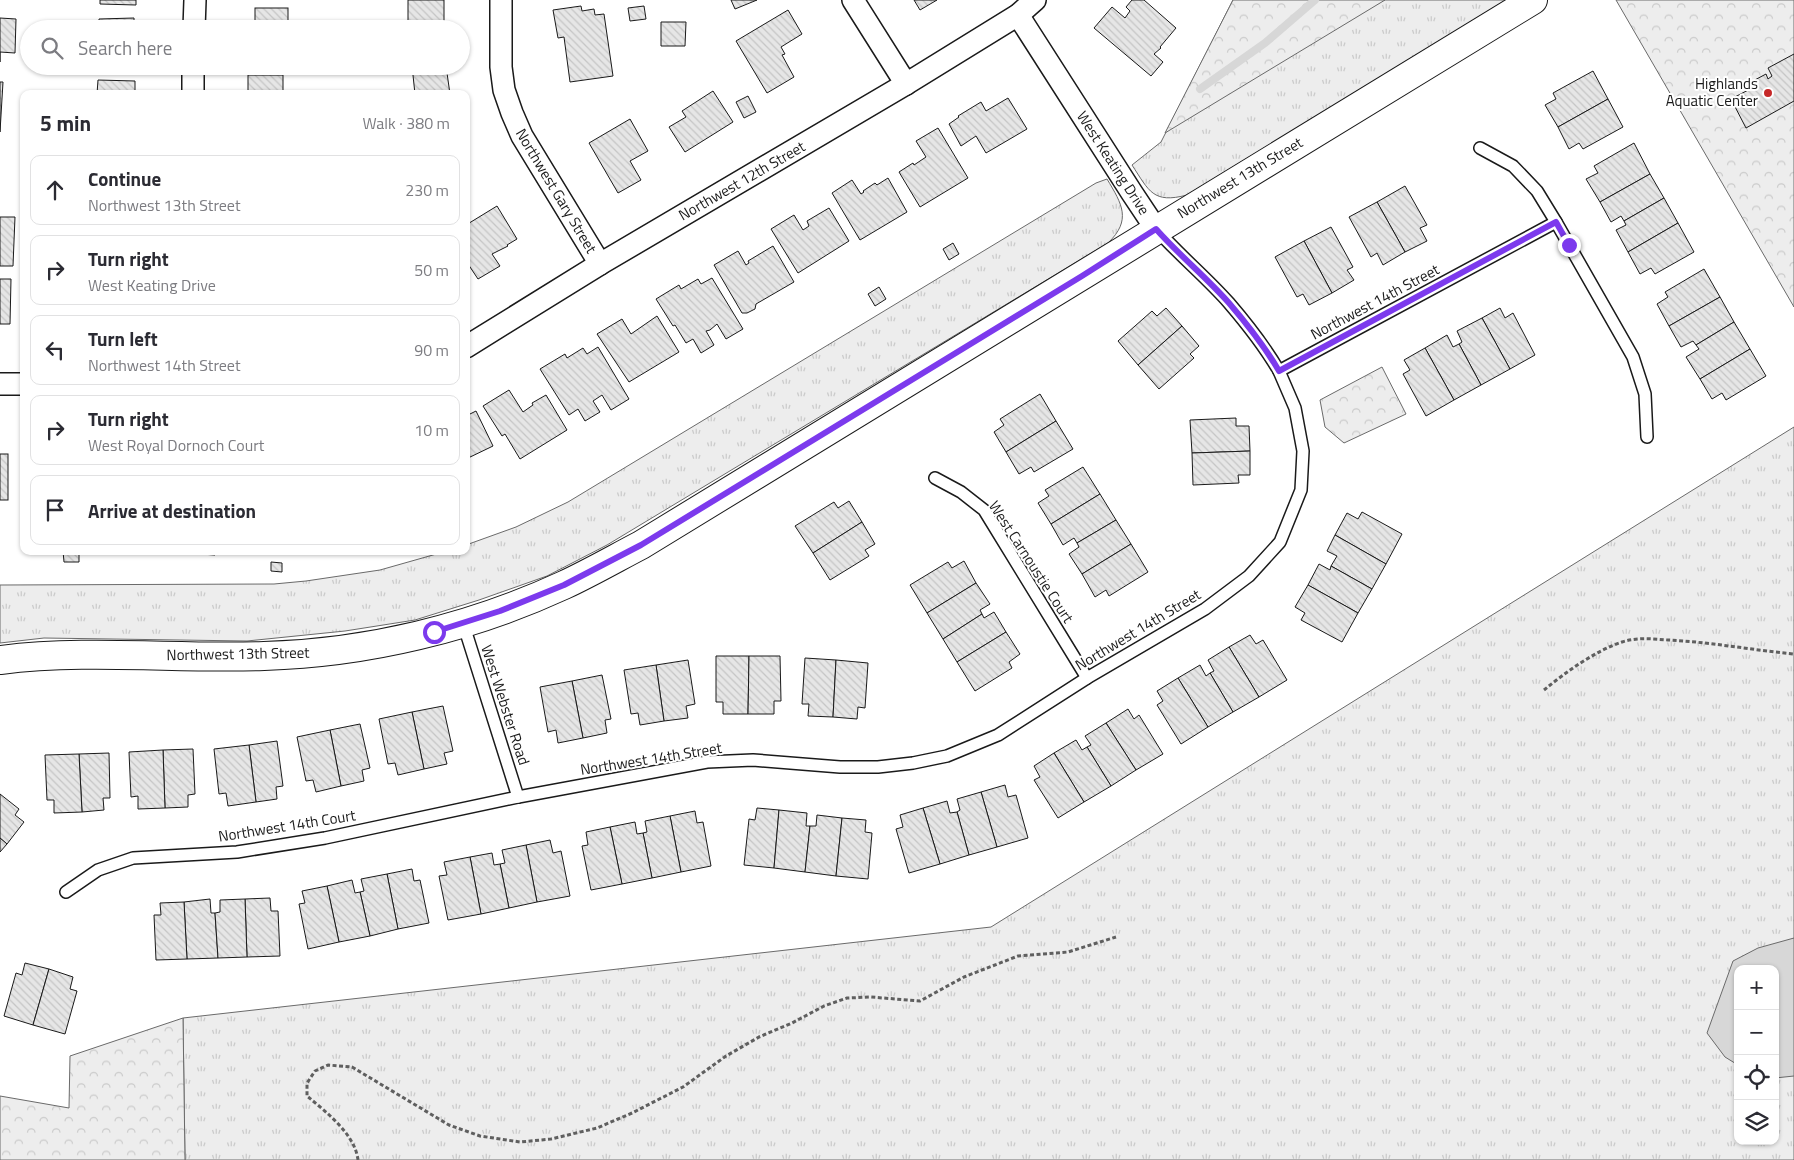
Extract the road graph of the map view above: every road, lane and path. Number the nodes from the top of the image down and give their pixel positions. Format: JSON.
{"nodes":[{"id":1,"x":194,"y":0,"type":"edge"},
{"id":2,"x":501,"y":0,"type":"edge"},
{"id":3,"x":853,"y":0,"type":"edge"},
{"id":4,"x":1035,"y":0,"type":"edge"},
{"id":5,"x":1533,"y":0,"type":"edge"},
{"id":6,"x":1018,"y":15,"type":"junction"},
{"id":7,"x":194,"y":20,"type":"edge"},
{"id":8,"x":193,"y":75,"type":"edge"},
{"id":9,"x":906,"y":84,"type":"junction"},
{"id":10,"x":193,"y":90,"type":"edge"},
{"id":11,"x":1480,"y":148,"type":"dead end"},
{"id":12,"x":1556,"y":222,"type":"junction"},
{"id":13,"x":1156,"y":229,"type":"junction"},
{"id":14,"x":600,"y":264,"type":"junction"},
{"id":15,"x":470,"y":345,"type":"edge"},
{"id":16,"x":1279,"y":371,"type":"junction"},
{"id":17,"x":0,"y":384,"type":"edge"},
{"id":18,"x":20,"y":384,"type":"edge"},
{"id":19,"x":1647,"y":437,"type":"dead end"},
{"id":20,"x":935,"y":478,"type":"dead end"},
{"id":21,"x":463,"y":623,"type":"junction"},
{"id":22,"x":1794,"y":654,"type":"edge"},
{"id":23,"x":0,"y":660,"type":"edge"},
{"id":24,"x":1087,"y":678,"type":"junction"},
{"id":25,"x":1544,"y":690,"type":"dead end"},
{"id":26,"x":518,"y":797,"type":"junction"},
{"id":27,"x":66,"y":892,"type":"dead end"},
{"id":28,"x":1116,"y":937,"type":"dead end"},
{"id":29,"x":358,"y":1160,"type":"edge"}],
"edges":[{"from":1,"to":7,"type":"street"},
{"from":2,"to":14,"type":"street","name":"Northwest Gary Street"},
{"from":3,"to":9,"type":"street"},
{"from":4,"to":6,"type":"street","name":"Northwest 12th Street"},
{"from":5,"to":13,"type":"main road","name":"Northwest 13th Street"},
{"from":6,"to":9,"type":"street","name":"Northwest 12th Street"},
{"from":6,"to":13,"type":"street","name":"West Keating Drive"},
{"from":8,"to":10,"type":"street"},
{"from":9,"to":14,"type":"street","name":"Northwest 12th Street"},
{"from":11,"to":12,"type":"lane"},
{"from":12,"to":16,"type":"lane","name":"Northwest 14th Street"},
{"from":12,"to":19,"type":"lane"},
{"from":13,"to":16,"type":"lane","name":"West Keating Drive"},
{"from":13,"to":21,"type":"main road","name":"Northwest 13th Street"},
{"from":14,"to":15,"type":"street","name":"Northwest 12th Street"},
{"from":16,"to":24,"type":"lane","name":"Northwest 14th Street"},
{"from":17,"to":18,"type":"street"},
{"from":20,"to":24,"type":"lane","name":"West Carnoustie Court"},
{"from":21,"to":23,"type":"main road","name":"Northwest 13th Street"},
{"from":21,"to":26,"type":"lane","name":"West Webster Road"},
{"from":22,"to":25,"type":"path"},
{"from":24,"to":26,"type":"lane","name":"Northwest 14th Street"},
{"from":26,"to":27,"type":"lane","name":"Northwest 14th Court"},
{"from":28,"to":29,"type":"path"}]}
